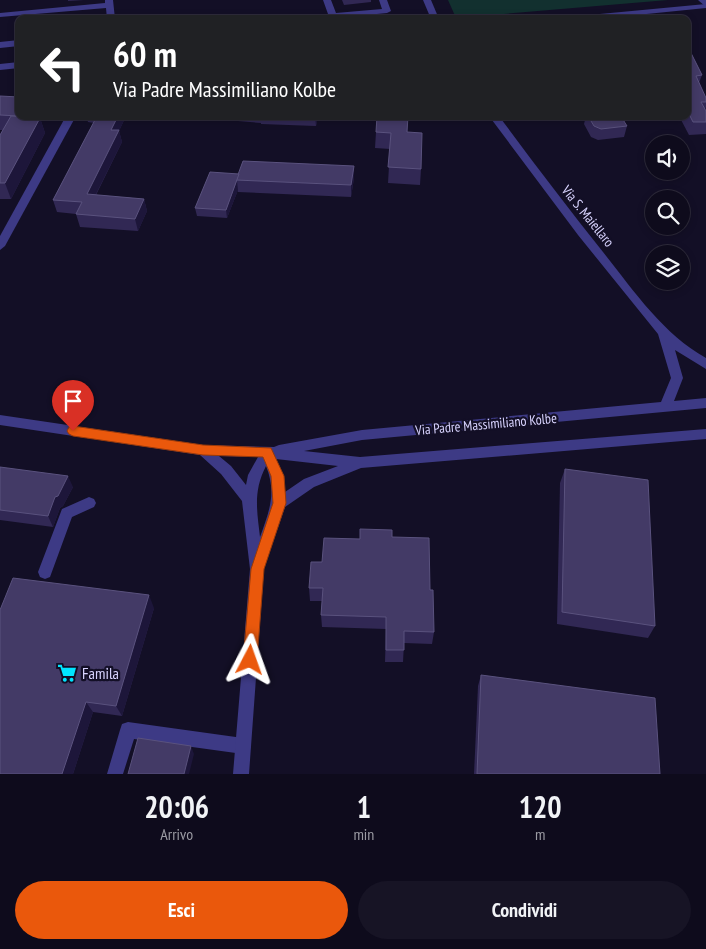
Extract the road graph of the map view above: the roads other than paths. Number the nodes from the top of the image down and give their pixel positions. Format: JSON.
{"nodes":[{"id":1,"x":57,"y":0,"type":"edge"},
{"id":2,"x":327,"y":0,"type":"edge"},
{"id":3,"x":383,"y":0,"type":"edge"},
{"id":4,"x":427,"y":0,"type":"edge"},
{"id":5,"x":702,"y":0,"type":"edge"},
{"id":6,"x":109,"y":2,"type":"edge"},
{"id":7,"x":706,"y":6,"type":"edge"},
{"id":8,"x":79,"y":8,"type":"junction"},
{"id":9,"x":56,"y":9,"type":"junction"},
{"id":10,"x":0,"y":15,"type":"edge"},
{"id":11,"x":78,"y":15,"type":"edge"},
{"id":12,"x":110,"y":15,"type":"edge"},
{"id":13,"x":327,"y":15,"type":"edge"},
{"id":14,"x":347,"y":15,"type":"edge"},
{"id":15,"x":433,"y":15,"type":"edge"},
{"id":16,"x":610,"y":15,"type":"edge"},
{"id":17,"x":15,"y":43,"type":"edge"},
{"id":18,"x":0,"y":44,"type":"edge"},
{"id":19,"x":15,"y":65,"type":"edge"},
{"id":20,"x":0,"y":67,"type":"edge"},
{"id":21,"x":69,"y":120,"type":"edge"},
{"id":22,"x":497,"y":120,"type":"edge"},
{"id":23,"x":0,"y":246,"type":"edge"},
{"id":24,"x":662,"y":332,"type":"junction"},
{"id":25,"x":706,"y":364,"type":"edge"},
{"id":26,"x":706,"y":403,"type":"edge"},
{"id":27,"x":665,"y":407,"type":"junction"},
{"id":28,"x":0,"y":420,"type":"edge"},
{"id":29,"x":706,"y":434,"type":"edge"},
{"id":30,"x":203,"y":450,"type":"junction"},
{"id":31,"x":267,"y":452,"type":"junction"},
{"id":32,"x":360,"y":463,"type":"junction"},
{"id":33,"x":249,"y":499,"type":"junction"},
{"id":34,"x":90,"y":503,"type":"dead end"},
{"id":35,"x":280,"y":503,"type":"junction"},
{"id":36,"x":257,"y":569,"type":"junction"},
{"id":37,"x":45,"y":572,"type":"dead end"},
{"id":38,"x":243,"y":746,"type":"junction"},
{"id":39,"x":115,"y":774,"type":"edge"},
{"id":40,"x":241,"y":774,"type":"edge"}],
"edges":[{"from":1,"to":9,"type":"street"},
{"from":2,"to":13,"type":"street"},
{"from":3,"to":14,"type":"street"},
{"from":4,"to":15,"type":"street"},
{"from":5,"to":7,"type":"street"},
{"from":6,"to":8,"type":"street"},
{"from":6,"to":12,"type":"street"},
{"from":7,"to":16,"type":"street"},
{"from":8,"to":9,"type":"street"},
{"from":8,"to":11,"type":"street"},
{"from":9,"to":10,"type":"street"},
{"from":17,"to":18,"type":"street"},
{"from":19,"to":20,"type":"street"},
{"from":21,"to":23,"type":"street"},
{"from":22,"to":24,"type":"street","name":"Via S. Maiellaro"},
{"from":24,"to":25,"type":"street","name":"Via S. Maiellaro"},
{"from":24,"to":27,"type":"street","name":"Via S. Maiellaro"},
{"from":26,"to":27,"type":"street","name":"Via Padre Massimiliano Kolbe"},
{"from":27,"to":31,"type":"street","name":"Via Padre Massimiliano Kolbe"},
{"from":28,"to":30,"type":"street","name":"Via Padre Massimiliano Kolbe"},
{"from":29,"to":32,"type":"street","name":"Via Padre Massimiliano Kolbe"},
{"from":30,"to":31,"type":"street","name":"Via Padre Massimiliano Kolbe"},
{"from":30,"to":33,"type":"street"},
{"from":31,"to":32,"type":"street","name":"Via Padre Massimiliano Kolbe"},
{"from":31,"to":33,"type":"street"},
{"from":31,"to":35,"type":"street"},
{"from":32,"to":35,"type":"street"},
{"from":33,"to":36,"type":"street"},
{"from":34,"to":37,"type":"street"},
{"from":35,"to":36,"type":"street"},
{"from":36,"to":38,"type":"street"},
{"from":38,"to":39,"type":"street"},
{"from":38,"to":40,"type":"street"}]}
